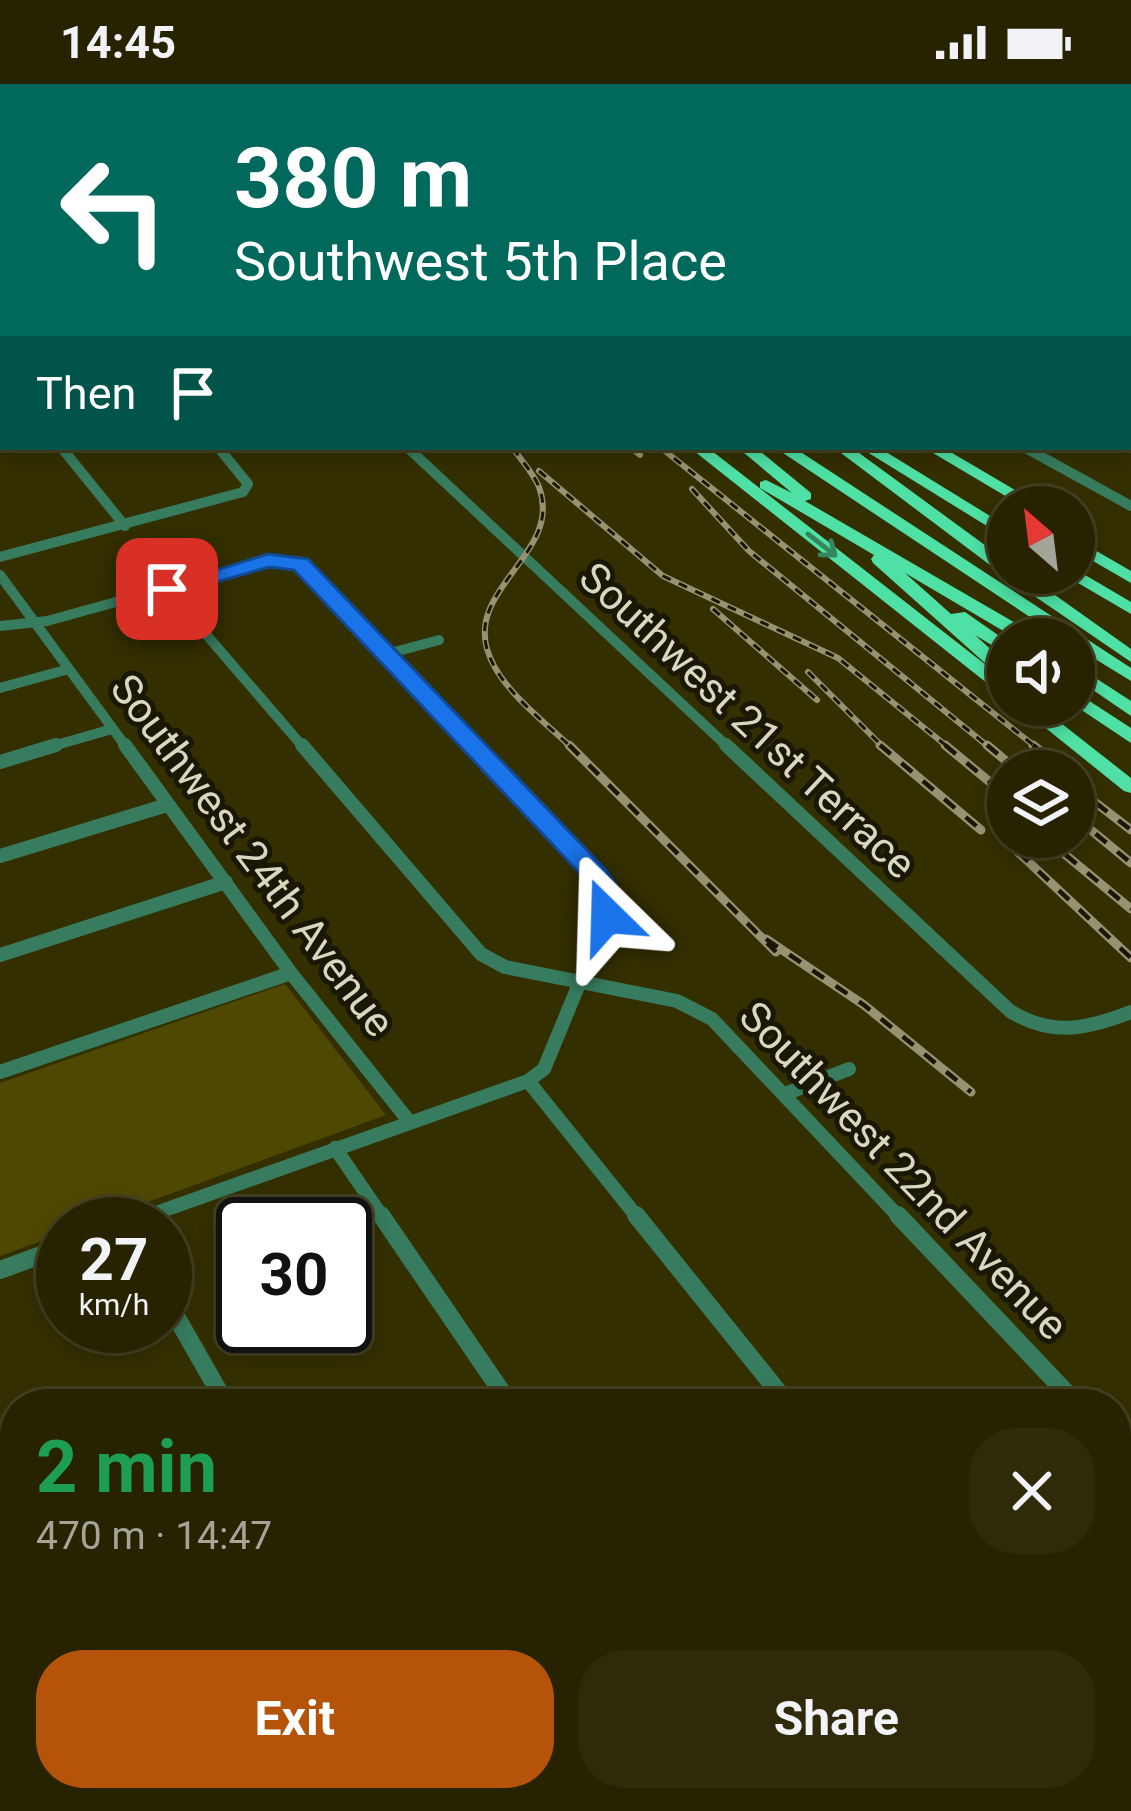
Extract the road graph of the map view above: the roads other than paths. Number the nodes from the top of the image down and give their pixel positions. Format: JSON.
{"nodes":[{"id":1,"x":63,"y":450,"type":"edge"},
{"id":2,"x":221,"y":450,"type":"edge"},
{"id":3,"x":410,"y":450,"type":"edge"},
{"id":4,"x":701,"y":450,"type":"edge"},
{"id":5,"x":720,"y":450,"type":"edge"},
{"id":6,"x":749,"y":450,"type":"edge"},
{"id":7,"x":772,"y":450,"type":"edge"},
{"id":8,"x":787,"y":450,"type":"edge"},
{"id":9,"x":810,"y":450,"type":"edge"},
{"id":10,"x":829,"y":450,"type":"edge"},
{"id":11,"x":845,"y":450,"type":"edge"},
{"id":12,"x":868,"y":450,"type":"edge"},
{"id":13,"x":869,"y":450,"type":"edge"},
{"id":14,"x":915,"y":450,"type":"edge"},
{"id":15,"x":936,"y":450,"type":"edge"},
{"id":16,"x":1029,"y":450,"type":"edge"},
{"id":17,"x":999,"y":486,"type":"edge"},
{"id":18,"x":987,"y":492,"type":"edge"},
{"id":19,"x":1131,"y":506,"type":"edge"},
{"id":20,"x":987,"y":521,"type":"edge"},
{"id":21,"x":125,"y":526,"type":"junction"},
{"id":22,"x":1095,"y":541,"type":"edge"},
{"id":23,"x":987,"y":546,"type":"edge"},
{"id":24,"x":987,"y":547,"type":"edge"},
{"id":25,"x":987,"y":548,"type":"edge"},
{"id":26,"x":0,"y":556,"type":"edge"},
{"id":27,"x":875,"y":556,"type":"junction"},
{"id":28,"x":1095,"y":556,"type":"edge"},
{"id":29,"x":1131,"y":561,"type":"edge"},
{"id":30,"x":0,"y":575,"type":"edge"},
{"id":31,"x":1131,"y":578,"type":"edge"},
{"id":32,"x":1095,"y":588,"type":"edge"},
{"id":33,"x":167,"y":589,"type":"junction"},
{"id":34,"x":1042,"y":594,"type":"edge"},
{"id":35,"x":1065,"y":594,"type":"edge"},
{"id":36,"x":1131,"y":609,"type":"edge"},
{"id":37,"x":998,"y":618,"type":"edge"},
{"id":38,"x":1029,"y":618,"type":"edge"},
{"id":39,"x":1045,"y":618,"type":"edge"},
{"id":40,"x":1046,"y":618,"type":"edge"},
{"id":41,"x":34,"y":623,"type":"junction"},
{"id":42,"x":0,"y":626,"type":"edge"},
{"id":43,"x":987,"y":635,"type":"edge"},
{"id":44,"x":439,"y":640,"type":"dead end"},
{"id":45,"x":1131,"y":641,"type":"edge"},
{"id":46,"x":1095,"y":652,"type":"edge"},
{"id":47,"x":387,"y":654,"type":"junction"},
{"id":48,"x":987,"y":655,"type":"edge"},
{"id":49,"x":1131,"y":657,"type":"edge"},
{"id":50,"x":1095,"y":662,"type":"edge"},
{"id":51,"x":69,"y":669,"type":"junction"},
{"id":52,"x":987,"y":675,"type":"edge"},
{"id":53,"x":1131,"y":676,"type":"edge"},
{"id":54,"x":1095,"y":684,"type":"edge"},
{"id":55,"x":1131,"y":687,"type":"edge"},
{"id":56,"x":0,"y":688,"type":"edge"},
{"id":57,"x":1131,"y":710,"type":"edge"},
{"id":58,"x":1095,"y":711,"type":"edge"},
{"id":59,"x":1053,"y":726,"type":"edge"},
{"id":60,"x":1072,"y":726,"type":"edge"},
{"id":61,"x":112,"y":729,"type":"junction"},
{"id":62,"x":1131,"y":737,"type":"edge"},
{"id":63,"x":0,"y":762,"type":"edge"},
{"id":64,"x":1131,"y":774,"type":"edge"},
{"id":65,"x":1131,"y":787,"type":"edge"},
{"id":66,"x":167,"y":805,"type":"junction"},
{"id":67,"x":0,"y":856,"type":"edge"},
{"id":68,"x":226,"y":882,"type":"junction"},
{"id":69,"x":0,"y":955,"type":"edge"},
{"id":70,"x":290,"y":973,"type":"junction"},
{"id":71,"x":582,"y":984,"type":"junction"},
{"id":72,"x":1131,"y":1012,"type":"edge"},
{"id":73,"x":849,"y":1069,"type":"dead end"},
{"id":74,"x":0,"y":1072,"type":"edge"},
{"id":75,"x":529,"y":1081,"type":"junction"},
{"id":76,"x":785,"y":1094,"type":"junction"},
{"id":77,"x":408,"y":1120,"type":"junction"},
{"id":78,"x":335,"y":1148,"type":"junction"},
{"id":79,"x":192,"y":1200,"type":"edge"},
{"id":80,"x":36,"y":1257,"type":"edge"},
{"id":81,"x":0,"y":1270,"type":"edge"},
{"id":82,"x":192,"y":1345,"type":"edge"},
{"id":83,"x":217,"y":1389,"type":"edge"},
{"id":84,"x":500,"y":1389,"type":"edge"},
{"id":85,"x":776,"y":1389,"type":"edge"},
{"id":86,"x":1063,"y":1389,"type":"edge"}],
"edges":[{"from":1,"to":21,"type":"street"},
{"from":2,"to":21,"type":"street"},
{"from":3,"to":72,"type":"street","name":"Southwest 21st Terrace"},
{"from":4,"to":52,"type":"highway","one_way":true},
{"from":5,"to":37,"type":"highway"},
{"from":6,"to":27,"type":"highway"},
{"from":7,"to":38,"type":"highway"},
{"from":8,"to":39,"type":"highway"},
{"from":9,"to":40,"type":"highway"},
{"from":10,"to":25,"type":"highway"},
{"from":11,"to":24,"type":"highway"},
{"from":12,"to":23,"type":"highway"},
{"from":13,"to":20,"type":"highway"},
{"from":14,"to":18,"type":"highway"},
{"from":15,"to":17,"type":"highway"},
{"from":16,"to":19,"type":"street"},
{"from":21,"to":26,"type":"street"},
{"from":22,"to":29,"type":"highway"},
{"from":27,"to":43,"type":"highway"},
{"from":27,"to":48,"type":"highway"},
{"from":28,"to":31,"type":"highway"},
{"from":30,"to":41,"type":"street","name":"Southwest 24th Avenue"},
{"from":32,"to":36,"type":"highway"},
{"from":33,"to":41,"type":"street"},
{"from":33,"to":47,"type":"street"},
{"from":33,"to":71,"type":"street","name":"Southwest 22nd Avenue"},
{"from":34,"to":49,"type":"highway"},
{"from":35,"to":45,"type":"highway"},
{"from":41,"to":42,"type":"street"},
{"from":41,"to":51,"type":"street","name":"Southwest 24th Avenue"},
{"from":44,"to":47,"type":"street"},
{"from":46,"to":53,"type":"highway"},
{"from":47,"to":71,"type":"street"},
{"from":50,"to":55,"type":"highway"},
{"from":51,"to":56,"type":"street"},
{"from":51,"to":61,"type":"street","name":"Southwest 24th Avenue"},
{"from":54,"to":57,"type":"highway"},
{"from":58,"to":62,"type":"highway"},
{"from":59,"to":65,"type":"highway"},
{"from":60,"to":64,"type":"highway"},
{"from":61,"to":63,"type":"street"},
{"from":61,"to":66,"type":"street","name":"Southwest 24th Avenue"},
{"from":66,"to":67,"type":"street"},
{"from":66,"to":68,"type":"street","name":"Southwest 24th Avenue"},
{"from":68,"to":69,"type":"street"},
{"from":68,"to":70,"type":"street","name":"Southwest 24th Avenue"},
{"from":70,"to":74,"type":"street"},
{"from":70,"to":77,"type":"street","name":"Southwest 24th Avenue"},
{"from":71,"to":75,"type":"street"},
{"from":71,"to":76,"type":"street","name":"Southwest 22nd Avenue"},
{"from":73,"to":76,"type":"street"},
{"from":75,"to":77,"type":"street"},
{"from":75,"to":85,"type":"street"},
{"from":76,"to":86,"type":"street","name":"Southwest 22nd Avenue"},
{"from":77,"to":78,"type":"street"},
{"from":78,"to":79,"type":"street"},
{"from":78,"to":84,"type":"street"},
{"from":80,"to":81,"type":"street"},
{"from":82,"to":83,"type":"street"}]}
